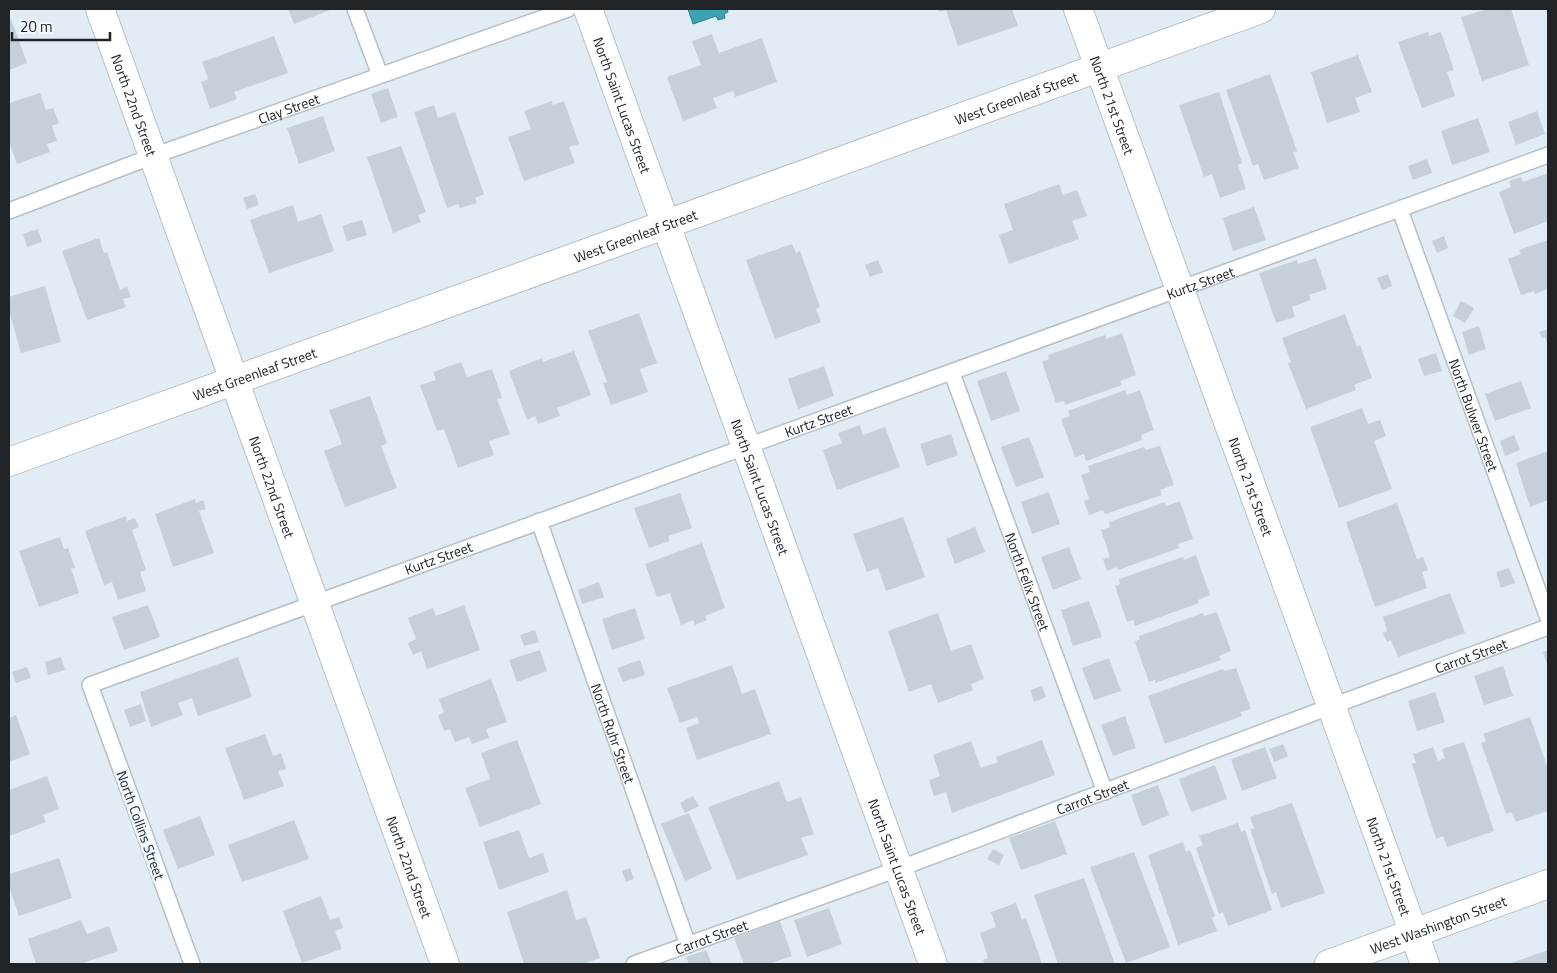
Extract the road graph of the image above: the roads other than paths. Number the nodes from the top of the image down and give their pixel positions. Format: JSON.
{"nodes":[{"id":1,"x":100,"y":9,"type":"edge"},
{"id":2,"x":355,"y":9,"type":"edge"},
{"id":3,"x":568,"y":9,"type":"edge"},
{"id":4,"x":588,"y":9,"type":"edge"},
{"id":5,"x":1078,"y":9,"type":"edge"},
{"id":6,"x":1262,"y":9,"type":"edge"},
{"id":7,"x":1100,"y":68,"type":"junction"},
{"id":8,"x":380,"y":75,"type":"junction"},
{"id":9,"x":1548,"y":155,"type":"edge"},
{"id":10,"x":153,"y":156,"type":"junction"},
{"id":11,"x":1400,"y":210,"type":"junction"},
{"id":12,"x":9,"y":211,"type":"edge"},
{"id":13,"x":666,"y":224,"type":"junction"},
{"id":14,"x":1181,"y":290,"type":"junction"},
{"id":15,"x":952,"y":373,"type":"junction"},
{"id":16,"x":234,"y":380,"type":"junction"},
{"id":17,"x":745,"y":447,"type":"junction"},
{"id":18,"x":9,"y":462,"type":"edge"},
{"id":19,"x":539,"y":521,"type":"junction"},
{"id":20,"x":314,"y":602,"type":"junction"},
{"id":21,"x":1548,"y":618,"type":"edge"},
{"id":22,"x":1548,"y":627,"type":"edge"},
{"id":23,"x":90,"y":685,"type":"joint"},
{"id":24,"x":1332,"y":706,"type":"junction"},
{"id":25,"x":1105,"y":792,"type":"junction"},
{"id":26,"x":898,"y":869,"type":"junction"},
{"id":27,"x":1548,"y":884,"type":"edge"},
{"id":28,"x":1414,"y":933,"type":"junction"},
{"id":29,"x":688,"y":945,"type":"junction"},
{"id":30,"x":192,"y":964,"type":"edge"},
{"id":31,"x":445,"y":964,"type":"edge"},
{"id":32,"x":634,"y":964,"type":"edge"},
{"id":33,"x":933,"y":964,"type":"edge"},
{"id":34,"x":1329,"y":964,"type":"edge"},
{"id":35,"x":1425,"y":964,"type":"edge"}],
"edges":[{"from":1,"to":10,"type":"street","name":"North 22nd Street"},
{"from":2,"to":8,"type":"lane"},
{"from":3,"to":8,"type":"lane","name":"Clay Street"},
{"from":4,"to":13,"type":"street","name":"North Saint Lucas Street"},
{"from":5,"to":7,"type":"street","name":"North 21st Street"},
{"from":6,"to":7,"type":"street","name":"West Greenleaf Street"},
{"from":7,"to":13,"type":"street","name":"West Greenleaf Street"},
{"from":7,"to":14,"type":"street","name":"North 21st Street"},
{"from":8,"to":10,"type":"lane","name":"Clay Street"},
{"from":9,"to":11,"type":"lane","name":"Kurtz Street"},
{"from":10,"to":12,"type":"lane","name":"Clay Street"},
{"from":10,"to":16,"type":"street","name":"North 22nd Street"},
{"from":11,"to":14,"type":"lane","name":"Kurtz Street"},
{"from":11,"to":21,"type":"lane","name":"North Bulwer Street"},
{"from":13,"to":16,"type":"street","name":"West Greenleaf Street"},
{"from":13,"to":17,"type":"street","name":"North Saint Lucas Street"},
{"from":14,"to":15,"type":"lane","name":"Kurtz Street"},
{"from":14,"to":24,"type":"street","name":"North 21st Street"},
{"from":15,"to":17,"type":"lane","name":"Kurtz Street"},
{"from":15,"to":25,"type":"lane","name":"North Felix Street"},
{"from":16,"to":18,"type":"street","name":"West Greenleaf Street"},
{"from":16,"to":20,"type":"street","name":"North 22nd Street"},
{"from":17,"to":19,"type":"lane","name":"Kurtz Street"},
{"from":17,"to":26,"type":"street","name":"North Saint Lucas Street"},
{"from":19,"to":20,"type":"lane","name":"Kurtz Street"},
{"from":19,"to":29,"type":"lane","name":"North Ruhr Street"},
{"from":20,"to":23,"type":"lane","name":"Kurtz Street"},
{"from":20,"to":31,"type":"street","name":"North 22nd Street"},
{"from":22,"to":24,"type":"lane","name":"Carrot Street"},
{"from":23,"to":30,"type":"lane","name":"North Collins Street"},
{"from":24,"to":25,"type":"lane","name":"Carrot Street"},
{"from":24,"to":28,"type":"street","name":"North 21st Street"},
{"from":25,"to":26,"type":"lane","name":"Carrot Street"},
{"from":26,"to":29,"type":"lane","name":"Carrot Street"},
{"from":26,"to":33,"type":"street","name":"North Saint Lucas Street"},
{"from":27,"to":28,"type":"street","name":"West Washington Street"},
{"from":28,"to":34,"type":"street","name":"West Washington Street"},
{"from":28,"to":35,"type":"street","name":"North 21st Street"},
{"from":29,"to":32,"type":"lane","name":"Carrot Street"}]}
